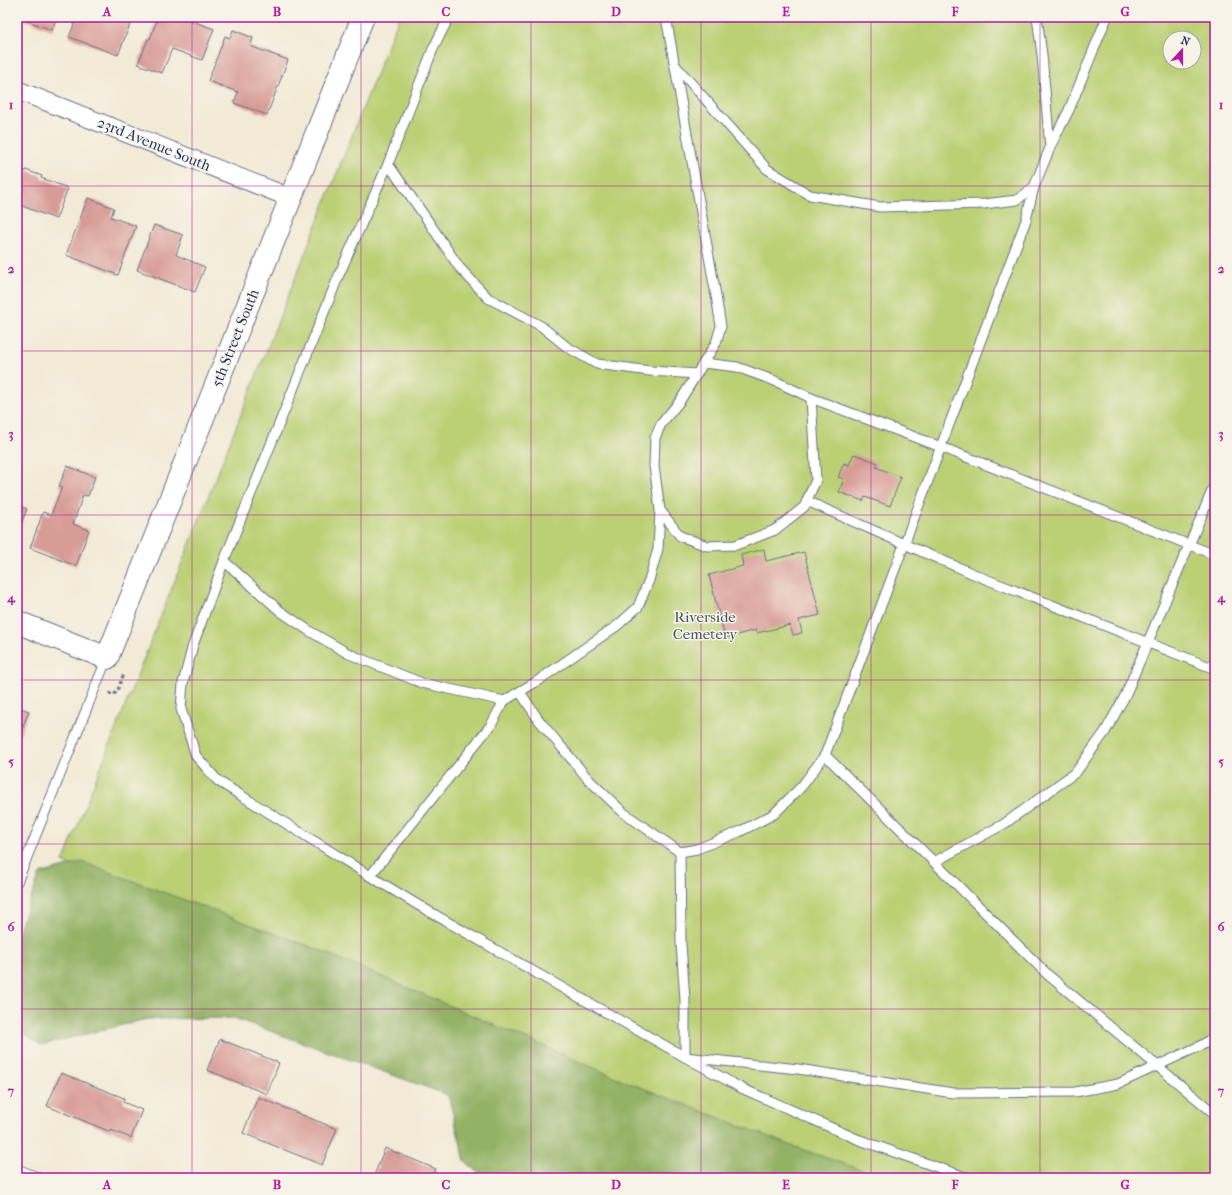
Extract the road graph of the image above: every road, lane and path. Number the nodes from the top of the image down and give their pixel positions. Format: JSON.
{"nodes":[{"id":1,"x":363,"y":17,"type":"edge"},
{"id":2,"x":449,"y":17,"type":"edge"},
{"id":3,"x":666,"y":17,"type":"edge"},
{"id":4,"x":1037,"y":17,"type":"edge"},
{"id":5,"x":1107,"y":17,"type":"edge"},
{"id":6,"x":674,"y":65,"type":"junction"},
{"id":7,"x":17,"y":90,"type":"edge"},
{"id":8,"x":1050,"y":148,"type":"junction"},
{"id":9,"x":388,"y":164,"type":"junction"},
{"id":10,"x":1034,"y":187,"type":"junction"},
{"id":11,"x":291,"y":198,"type":"junction"},
{"id":12,"x":704,"y":363,"type":"junction"},
{"id":13,"x":697,"y":374,"type":"junction"},
{"id":14,"x":811,"y":398,"type":"junction"},
{"id":15,"x":940,"y":447,"type":"junction"},
{"id":16,"x":1215,"y":484,"type":"edge"},
{"id":17,"x":807,"y":501,"type":"junction"},
{"id":18,"x":660,"y":510,"type":"junction"},
{"id":19,"x":904,"y":544,"type":"junction"},
{"id":20,"x":1189,"y":545,"type":"junction"},
{"id":21,"x":1215,"y":555,"type":"edge"},
{"id":22,"x":224,"y":560,"type":"junction"},
{"id":23,"x":17,"y":622,"type":"edge"},
{"id":24,"x":1148,"y":642,"type":"junction"},
{"id":25,"x":107,"y":658,"type":"junction"},
{"id":26,"x":1215,"y":668,"type":"edge"},
{"id":27,"x":520,"y":692,"type":"junction"},
{"id":28,"x":504,"y":701,"type":"junction"},
{"id":29,"x":825,"y":755,"type":"junction"},
{"id":30,"x":680,"y":852,"type":"junction"},
{"id":31,"x":934,"y":862,"type":"junction"},
{"id":32,"x":370,"y":876,"type":"junction"},
{"id":33,"x":17,"y":882,"type":"edge"},
{"id":34,"x":1215,"y":1036,"type":"edge"},
{"id":35,"x":685,"y":1057,"type":"junction"},
{"id":36,"x":1157,"y":1066,"type":"junction"},
{"id":37,"x":1215,"y":1114,"type":"edge"},
{"id":38,"x":17,"y":1169,"type":"edge"},
{"id":39,"x":40,"y":1178,"type":"edge"},
{"id":40,"x":968,"y":1178,"type":"edge"}],
"edges":[{"from":1,"to":11,"type":"street","name":"5th Street South"},
{"from":2,"to":9,"type":"lane"},
{"from":3,"to":6,"type":"lane"},
{"from":4,"to":8,"type":"lane"},
{"from":5,"to":8,"type":"lane"},
{"from":6,"to":10,"type":"lane"},
{"from":6,"to":12,"type":"lane"},
{"from":7,"to":11,"type":"street","name":"23rd Avenue South"},
{"from":8,"to":10,"type":"lane"},
{"from":9,"to":13,"type":"lane"},
{"from":9,"to":22,"type":"lane"},
{"from":10,"to":15,"type":"lane"},
{"from":11,"to":25,"type":"street","name":"5th Street South"},
{"from":12,"to":13,"type":"lane"},
{"from":12,"to":14,"type":"lane"},
{"from":13,"to":18,"type":"lane"},
{"from":14,"to":15,"type":"lane"},
{"from":14,"to":17,"type":"lane"},
{"from":15,"to":19,"type":"lane"},
{"from":15,"to":20,"type":"lane"},
{"from":16,"to":20,"type":"lane"},
{"from":17,"to":18,"type":"lane"},
{"from":17,"to":19,"type":"lane"},
{"from":18,"to":27,"type":"lane"},
{"from":19,"to":24,"type":"lane"},
{"from":19,"to":29,"type":"lane"},
{"from":20,"to":21,"type":"lane"},
{"from":20,"to":24,"type":"lane"},
{"from":22,"to":28,"type":"lane"},
{"from":22,"to":32,"type":"lane"},
{"from":23,"to":25,"type":"street"},
{"from":24,"to":26,"type":"lane"},
{"from":24,"to":31,"type":"lane"},
{"from":25,"to":33,"type":"lane"},
{"from":27,"to":28,"type":"lane"},
{"from":27,"to":30,"type":"lane"},
{"from":28,"to":32,"type":"lane"},
{"from":29,"to":30,"type":"lane"},
{"from":29,"to":31,"type":"lane"},
{"from":30,"to":35,"type":"lane"},
{"from":31,"to":36,"type":"lane"},
{"from":32,"to":35,"type":"lane"},
{"from":34,"to":36,"type":"lane"},
{"from":35,"to":36,"type":"lane"},
{"from":35,"to":40,"type":"lane"},
{"from":36,"to":37,"type":"lane"},
{"from":38,"to":39,"type":"lane"}]}
